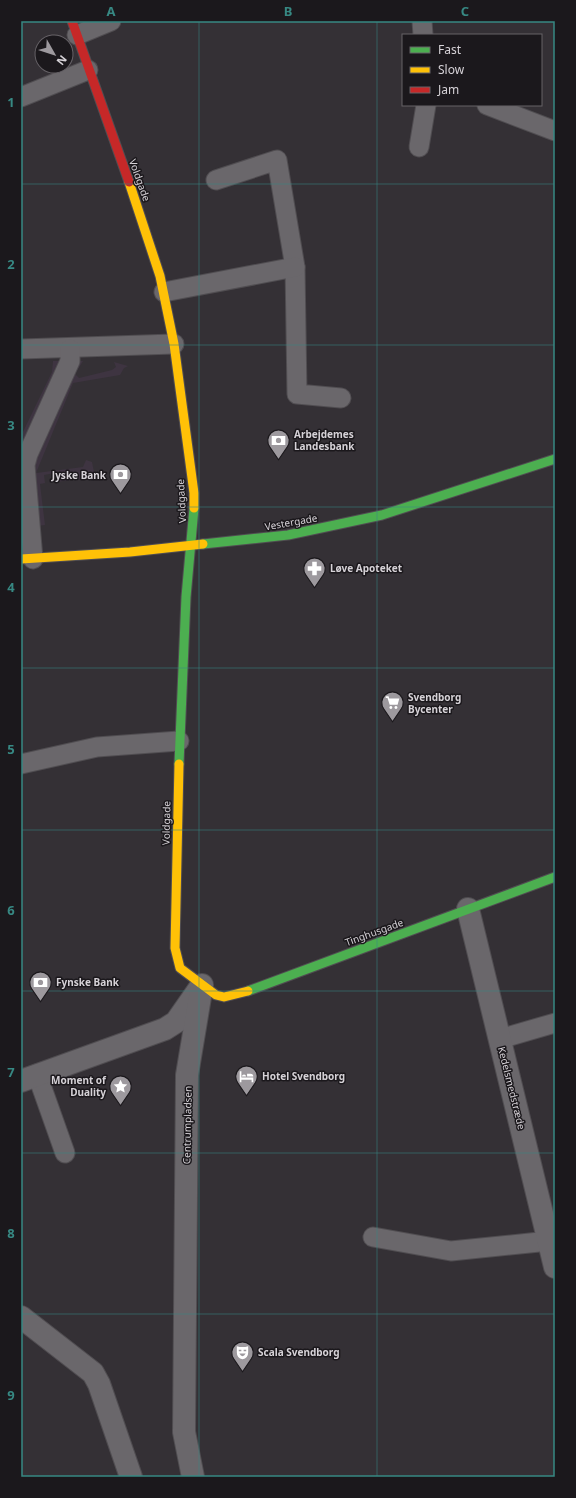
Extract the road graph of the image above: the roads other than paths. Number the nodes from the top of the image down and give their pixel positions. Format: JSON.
{"nodes":[{"id":1,"x":110,"y":21,"type":"edge"},
{"id":2,"x":422,"y":21,"type":"edge"},
{"id":3,"x":74,"y":28,"type":"edge"},
{"id":4,"x":423,"y":34,"type":"edge"},
{"id":5,"x":88,"y":70,"type":"junction"},
{"id":6,"x":21,"y":96,"type":"edge"},
{"id":7,"x":426,"y":106,"type":"edge"},
{"id":8,"x":490,"y":106,"type":"edge"},
{"id":9,"x":555,"y":131,"type":"edge"},
{"id":10,"x":419,"y":147,"type":"dead end"},
{"id":11,"x":216,"y":180,"type":"dead end"},
{"id":12,"x":295,"y":267,"type":"junction"},
{"id":13,"x":164,"y":292,"type":"junction"},
{"id":14,"x":174,"y":344,"type":"junction"},
{"id":15,"x":21,"y":349,"type":"edge"},
{"id":16,"x":70,"y":349,"type":"junction"},
{"id":17,"x":341,"y":398,"type":"dead end"},
{"id":18,"x":555,"y":459,"type":"edge"},
{"id":19,"x":192,"y":545,"type":"junction"},
{"id":20,"x":27,"y":559,"type":"edge"},
{"id":21,"x":179,"y":741,"type":"junction"},
{"id":22,"x":21,"y":764,"type":"edge"},
{"id":23,"x":555,"y":877,"type":"edge"},
{"id":24,"x":468,"y":909,"type":"junction"},
{"id":25,"x":202,"y":985,"type":"junction"},
{"id":26,"x":555,"y":1023,"type":"edge"},
{"id":27,"x":500,"y":1039,"type":"junction"},
{"id":28,"x":29,"y":1078,"type":"edge"},
{"id":29,"x":65,"y":1153,"type":"dead end"},
{"id":30,"x":373,"y":1237,"type":"dead end"},
{"id":31,"x":549,"y":1241,"type":"junction"},
{"id":32,"x":555,"y":1267,"type":"edge"},
{"id":33,"x":21,"y":1317,"type":"edge"},
{"id":34,"x":131,"y":1477,"type":"edge"},
{"id":35,"x":193,"y":1477,"type":"edge"}],
"edges":[{"from":1,"to":3,"type":"lane"},
{"from":2,"to":4,"type":"lane"},
{"from":3,"to":5,"type":"street","name":"Voldgade"},
{"from":5,"to":6,"type":"lane"},
{"from":5,"to":13,"type":"street","name":"Voldgade"},
{"from":7,"to":10,"type":"lane"},
{"from":8,"to":9,"type":"lane"},
{"from":11,"to":12,"type":"lane"},
{"from":12,"to":13,"type":"lane"},
{"from":12,"to":17,"type":"lane"},
{"from":13,"to":14,"type":"street","name":"Voldgade"},
{"from":14,"to":16,"type":"lane"},
{"from":14,"to":19,"type":"street","name":"Voldgade"},
{"from":15,"to":16,"type":"lane"},
{"from":16,"to":20,"type":"lane"},
{"from":18,"to":19,"type":"street","name":"Vestergade"},
{"from":19,"to":20,"type":"street","name":"Vestergade"},
{"from":19,"to":21,"type":"street","name":"Voldgade"},
{"from":21,"to":22,"type":"lane"},
{"from":21,"to":25,"type":"street","name":"Voldgade"},
{"from":23,"to":24,"type":"street","name":"Tinghusgade"},
{"from":24,"to":25,"type":"street","name":"Tinghusgade"},
{"from":24,"to":27,"type":"street","name":"Kedelsmedstræde"},
{"from":25,"to":28,"type":"street"},
{"from":25,"to":35,"type":"street","name":"Centrumpladsen"},
{"from":26,"to":27,"type":"lane"},
{"from":27,"to":31,"type":"street","name":"Kedelsmedstræde"},
{"from":28,"to":29,"type":"lane"},
{"from":30,"to":31,"type":"lane"},
{"from":31,"to":32,"type":"street","name":"Kedelsmedstræde"},
{"from":33,"to":34,"type":"street"}]}
